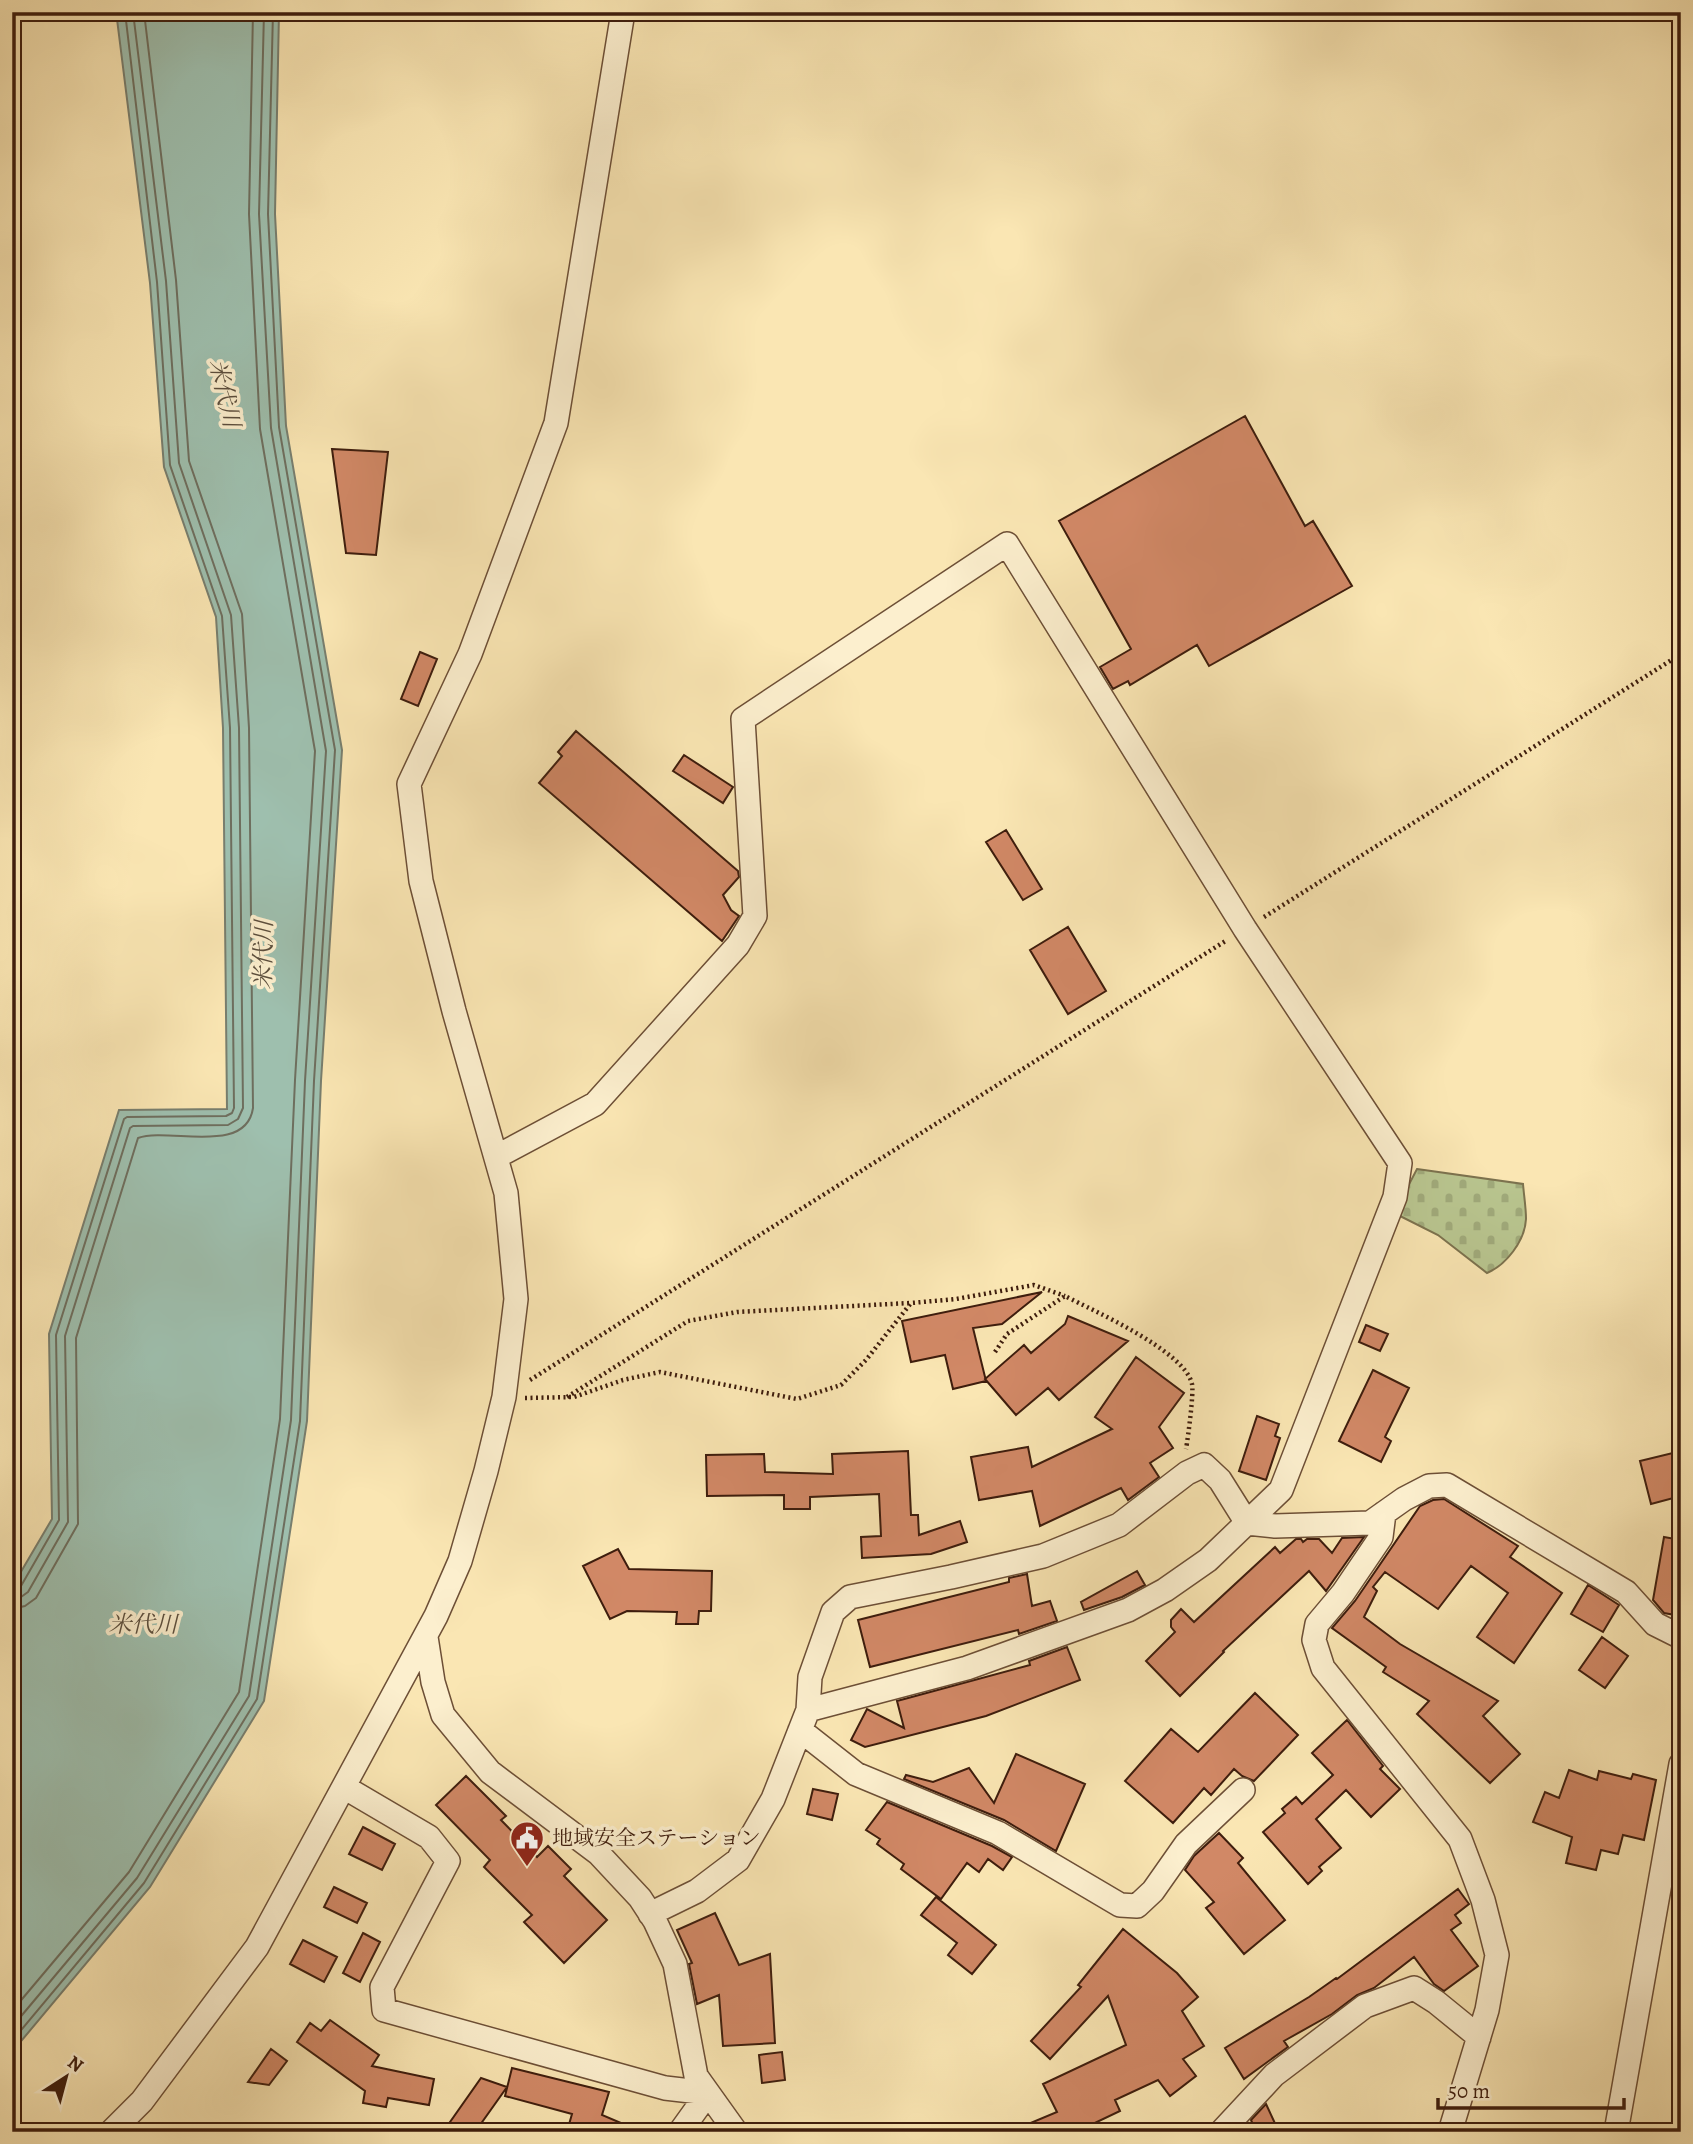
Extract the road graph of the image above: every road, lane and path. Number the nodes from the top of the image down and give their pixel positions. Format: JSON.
{"nodes":[{"id":1,"x":623,"y":12,"type":"edge"},
{"id":2,"x":1681,"y":654,"type":"edge"},
{"id":3,"x":1245,"y":929,"type":"junction"},
{"id":4,"x":496,"y":1157,"type":"junction"},
{"id":5,"x":1065,"y":1296,"type":"junction"},
{"id":6,"x":911,"y":1303,"type":"junction"},
{"id":7,"x":995,"y":1352,"type":"dead end"},
{"id":8,"x":503,"y":1397,"type":"junction"},
{"id":9,"x":566,"y":1398,"type":"junction"},
{"id":10,"x":1181,"y":1477,"type":"junction"},
{"id":11,"x":1384,"y":1513,"type":"junction"},
{"id":12,"x":1247,"y":1522,"type":"junction"},
{"id":13,"x":426,"y":1637,"type":"junction"},
{"id":14,"x":1681,"y":1637,"type":"edge"},
{"id":15,"x":804,"y":1720,"type":"junction"},
{"id":16,"x":1681,"y":1763,"type":"edge"},
{"id":17,"x":344,"y":1787,"type":"junction"},
{"id":18,"x":1243,"y":1790,"type":"dead end"},
{"id":19,"x":650,"y":1914,"type":"junction"},
{"id":20,"x":1479,"y":2037,"type":"junction"},
{"id":21,"x":708,"y":2094,"type":"junction"},
{"id":22,"x":111,"y":2132,"type":"edge"},
{"id":23,"x":680,"y":2132,"type":"edge"},
{"id":24,"x":736,"y":2132,"type":"edge"},
{"id":25,"x":1221,"y":2132,"type":"edge"},
{"id":26,"x":1450,"y":2132,"type":"edge"},
{"id":27,"x":1616,"y":2132,"type":"edge"}],
"edges":[{"from":1,"to":4,"type":"street"},
{"from":2,"to":3,"type":"path"},
{"from":3,"to":4,"type":"street"},
{"from":3,"to":8,"type":"path"},
{"from":3,"to":12,"type":"street"},
{"from":4,"to":8,"type":"street"},
{"from":5,"to":6,"type":"path"},
{"from":5,"to":7,"type":"path"},
{"from":5,"to":10,"type":"path"},
{"from":6,"to":9,"type":"path"},
{"from":6,"to":9,"type":"path"},
{"from":8,"to":9,"type":"path"},
{"from":8,"to":13,"type":"street"},
{"from":10,"to":12,"type":"street"},
{"from":10,"to":15,"type":"street"},
{"from":11,"to":12,"type":"street"},
{"from":11,"to":14,"type":"street"},
{"from":11,"to":20,"type":"street"},
{"from":12,"to":15,"type":"street"},
{"from":13,"to":17,"type":"street"},
{"from":13,"to":19,"type":"street"},
{"from":15,"to":18,"type":"street"},
{"from":15,"to":19,"type":"street"},
{"from":16,"to":27,"type":"street"},
{"from":17,"to":21,"type":"street"},
{"from":17,"to":22,"type":"street"},
{"from":19,"to":21,"type":"street"},
{"from":20,"to":25,"type":"street"},
{"from":20,"to":26,"type":"street"},
{"from":21,"to":23,"type":"street"},
{"from":21,"to":24,"type":"street"}]}
